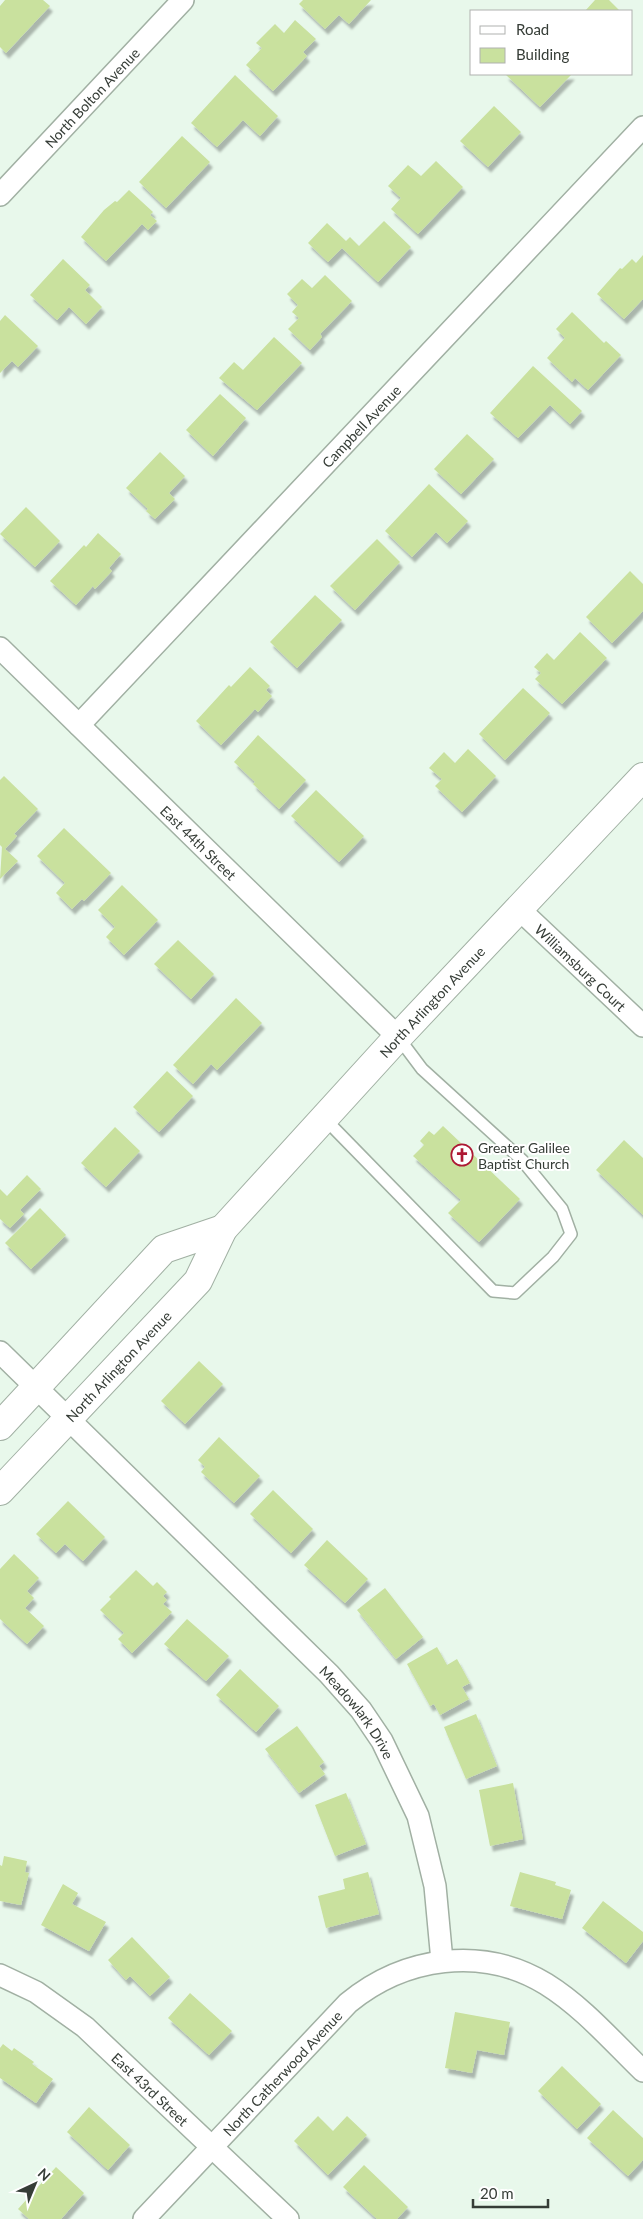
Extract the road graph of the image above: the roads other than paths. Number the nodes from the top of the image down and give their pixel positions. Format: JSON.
{"nodes":[{"id":1,"x":183,"y":0,"type":"edge"},
{"id":2,"x":643,"y":127,"type":"edge"},
{"id":3,"x":0,"y":195,"type":"edge"},
{"id":4,"x":0,"y":648,"type":"edge"},
{"id":5,"x":79,"y":725,"type":"junction"},
{"id":6,"x":643,"y":777,"type":"edge"},
{"id":7,"x":519,"y":909,"type":"junction"},
{"id":8,"x":643,"y":1026,"type":"edge"},
{"id":9,"x":398,"y":1036,"type":"junction"},
{"id":10,"x":324,"y":1118,"type":"junction"},
{"id":11,"x":222,"y":1230,"type":"junction"},
{"id":12,"x":0,"y":1352,"type":"edge"},
{"id":13,"x":37,"y":1387,"type":"junction"},
{"id":14,"x":68,"y":1419,"type":"junction"},
{"id":15,"x":0,"y":1426,"type":"edge"},
{"id":16,"x":0,"y":1491,"type":"edge"},
{"id":17,"x":442,"y":1961,"type":"junction"},
{"id":18,"x":0,"y":1975,"type":"edge"},
{"id":19,"x":643,"y":2070,"type":"edge"},
{"id":20,"x":212,"y":2147,"type":"junction"},
{"id":21,"x":144,"y":2219,"type":"edge"},
{"id":22,"x":288,"y":2219,"type":"edge"}],
"edges":[{"from":1,"to":3,"type":"street","name":"North Bolton Avenue"},
{"from":2,"to":5,"type":"street","name":"Campbell Avenue"},
{"from":4,"to":5,"type":"street","name":"East 44th Street"},
{"from":5,"to":9,"type":"street","name":"East 44th Street"},
{"from":6,"to":7,"type":"main road","name":"North Arlington Avenue"},
{"from":7,"to":8,"type":"street","name":"Williamsburg Court"},
{"from":7,"to":9,"type":"main road","name":"North Arlington Avenue"},
{"from":9,"to":10,"type":"main road","name":"North Arlington Avenue"},
{"from":9,"to":10,"type":"lane"},
{"from":10,"to":11,"type":"main road","name":"North Arlington Avenue"},
{"from":11,"to":13,"type":"main road","name":"North Arlington Avenue"},
{"from":11,"to":14,"type":"main road","name":"North Arlington Avenue"},
{"from":12,"to":13,"type":"street","name":"Meadowlark Drive"},
{"from":13,"to":14,"type":"street","name":"Meadowlark Drive"},
{"from":13,"to":15,"type":"main road","name":"North Arlington Avenue"},
{"from":14,"to":16,"type":"main road","name":"North Arlington Avenue"},
{"from":14,"to":17,"type":"street","name":"Meadowlark Drive"},
{"from":17,"to":19,"type":"street"},
{"from":17,"to":20,"type":"street","name":"North Catherwood Avenue"},
{"from":18,"to":20,"type":"street","name":"East 43rd Street"},
{"from":20,"to":21,"type":"street","name":"North Catherwood Avenue"},
{"from":20,"to":22,"type":"street","name":"East 43rd Street"}]}
